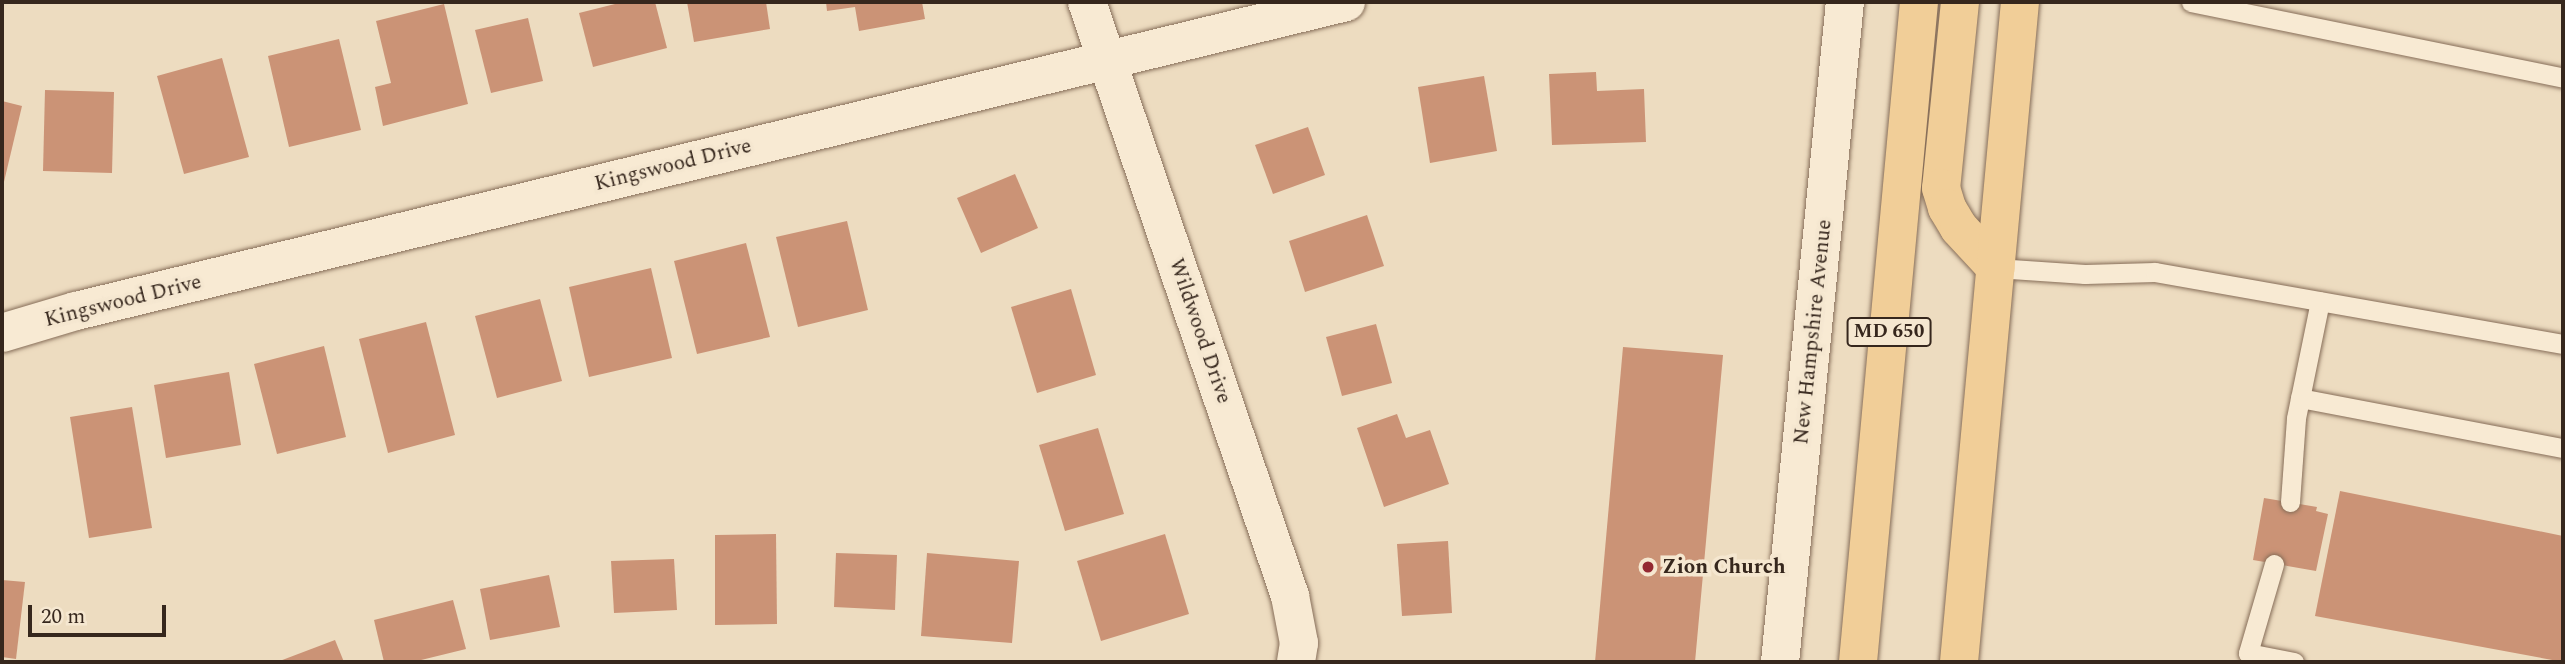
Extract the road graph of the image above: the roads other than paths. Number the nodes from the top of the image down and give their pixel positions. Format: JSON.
{"nodes":[{"id":1,"x":1087,"y":2,"type":"edge"},
{"id":2,"x":1346,"y":2,"type":"edge"},
{"id":3,"x":1845,"y":2,"type":"edge"},
{"id":4,"x":1919,"y":2,"type":"edge"},
{"id":5,"x":1960,"y":2,"type":"edge"},
{"id":6,"x":2020,"y":2,"type":"edge"},
{"id":7,"x":2191,"y":2,"type":"edge"},
{"id":8,"x":1107,"y":59,"type":"junction"},
{"id":9,"x":2563,"y":78,"type":"edge"},
{"id":10,"x":1996,"y":268,"type":"junction"},
{"id":11,"x":2320,"y":300,"type":"junction"},
{"id":12,"x":2,"y":333,"type":"edge"},
{"id":13,"x":2563,"y":344,"type":"edge"},
{"id":14,"x":2300,"y":398,"type":"junction"},
{"id":15,"x":2563,"y":448,"type":"edge"},
{"id":16,"x":2290,"y":502,"type":"dead end"},
{"id":17,"x":2274,"y":564,"type":"dead end"},
{"id":18,"x":2247,"y":658,"type":"edge"},
{"id":19,"x":1296,"y":662,"type":"edge"},
{"id":20,"x":1780,"y":662,"type":"edge"},
{"id":21,"x":1858,"y":662,"type":"edge"},
{"id":22,"x":1959,"y":662,"type":"edge"},
{"id":23,"x":2294,"y":662,"type":"edge"}],
"edges":[{"from":1,"to":8,"type":"street","name":"Wildwood Drive"},
{"from":2,"to":8,"type":"street","name":"Kingswood Drive"},
{"from":3,"to":20,"type":"street","name":"New Hampshire Avenue"},
{"from":4,"to":21,"type":"main road","number":"MD 650"},
{"from":5,"to":10,"type":"main road"},
{"from":6,"to":10,"type":"main road"},
{"from":7,"to":9,"type":"lane"},
{"from":8,"to":12,"type":"street","name":"Kingswood Drive"},
{"from":8,"to":19,"type":"street","name":"Wildwood Drive"},
{"from":10,"to":11,"type":"lane"},
{"from":10,"to":22,"type":"main road"},
{"from":11,"to":13,"type":"lane"},
{"from":11,"to":14,"type":"lane"},
{"from":14,"to":15,"type":"lane"},
{"from":14,"to":16,"type":"lane"},
{"from":17,"to":18,"type":"lane"},
{"from":18,"to":23,"type":"lane"}]}
